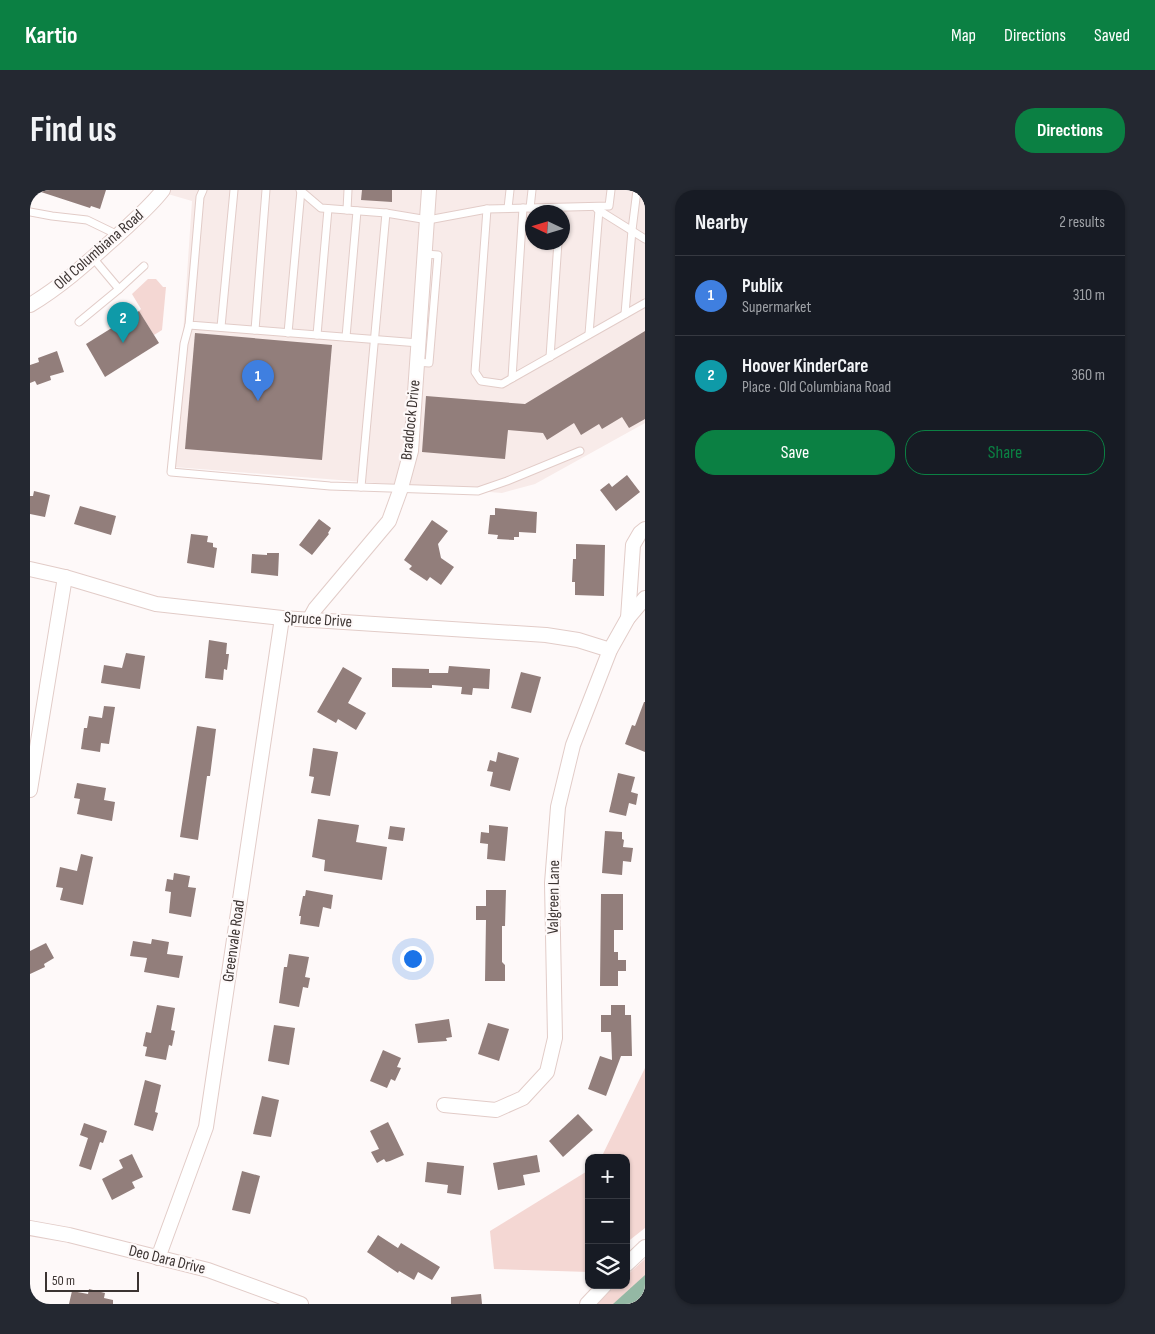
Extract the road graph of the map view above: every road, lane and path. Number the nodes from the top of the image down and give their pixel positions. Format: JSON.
{"nodes":[{"id":1,"x":203,"y":190,"type":"edge"},
{"id":2,"x":234,"y":190,"type":"edge"},
{"id":3,"x":266,"y":190,"type":"edge"},
{"id":4,"x":301,"y":190,"type":"edge"},
{"id":5,"x":348,"y":190,"type":"edge"},
{"id":6,"x":429,"y":190,"type":"edge"},
{"id":7,"x":510,"y":190,"type":"edge"},
{"id":8,"x":532,"y":190,"type":"edge"},
{"id":9,"x":611,"y":190,"type":"edge"},
{"id":10,"x":638,"y":190,"type":"edge"},
{"id":11,"x":162,"y":191,"type":"edge"},
{"id":12,"x":527,"y":205,"type":"edge"},
{"id":13,"x":508,"y":208,"type":"junction"},
{"id":14,"x":525,"y":208,"type":"edge"},
{"id":15,"x":596,"y":208,"type":"junction"},
{"id":16,"x":328,"y":209,"type":"junction"},
{"id":17,"x":487,"y":209,"type":"junction"},
{"id":18,"x":570,"y":209,"type":"edge"},
{"id":19,"x":347,"y":210,"type":"junction"},
{"id":20,"x":357,"y":211,"type":"junction"},
{"id":21,"x":30,"y":212,"type":"edge"},
{"id":22,"x":386,"y":213,"type":"junction"},
{"id":23,"x":428,"y":220,"type":"junction"},
{"id":24,"x":525,"y":220,"type":"edge"},
{"id":25,"x":632,"y":230,"type":"junction"},
{"id":26,"x":118,"y":235,"type":"junction"},
{"id":27,"x":645,"y":239,"type":"edge"},
{"id":28,"x":557,"y":250,"type":"edge"},
{"id":29,"x":425,"y":254,"type":"junction"},
{"id":30,"x":93,"y":258,"type":"junction"},
{"id":31,"x":144,"y":266,"type":"dead end"},
{"id":32,"x":119,"y":289,"type":"junction"},
{"id":33,"x":645,"y":303,"type":"edge"},
{"id":34,"x":30,"y":305,"type":"edge"},
{"id":35,"x":625,"y":314,"type":"junction"},
{"id":36,"x":79,"y":322,"type":"dead end"},
{"id":37,"x":189,"y":325,"type":"junction"},
{"id":38,"x":221,"y":327,"type":"junction"},
{"id":39,"x":255,"y":330,"type":"junction"},
{"id":40,"x":288,"y":333,"type":"junction"},
{"id":41,"x":589,"y":334,"type":"junction"},
{"id":42,"x":318,"y":335,"type":"junction"},
{"id":43,"x":346,"y":337,"type":"junction"},
{"id":44,"x":376,"y":340,"type":"junction"},
{"id":45,"x":419,"y":343,"type":"junction"},
{"id":46,"x":550,"y":357,"type":"junction"},
{"id":47,"x":417,"y":362,"type":"junction"},
{"id":48,"x":512,"y":378,"type":"junction"},
{"id":49,"x":580,"y":452,"type":"dead end"},
{"id":50,"x":361,"y":487,"type":"junction"},
{"id":51,"x":401,"y":488,"type":"junction"},
{"id":52,"x":645,"y":529,"type":"edge"},
{"id":53,"x":30,"y":569,"type":"edge"},
{"id":54,"x":65,"y":576,"type":"junction"},
{"id":55,"x":645,"y":598,"type":"edge"},
{"id":56,"x":282,"y":618,"type":"junction"},
{"id":57,"x":628,"y":618,"type":"junction"},
{"id":58,"x":309,"y":620,"type":"junction"},
{"id":59,"x":610,"y":650,"type":"junction"},
{"id":60,"x":30,"y":790,"type":"edge"},
{"id":61,"x":444,"y":1105,"type":"dead end"},
{"id":62,"x":30,"y":1228,"type":"edge"},
{"id":63,"x":645,"y":1248,"type":"edge"},
{"id":64,"x":158,"y":1258,"type":"junction"},
{"id":65,"x":630,"y":1261,"type":"edge"},
{"id":66,"x":601,"y":1289,"type":"edge"},
{"id":67,"x":301,"y":1304,"type":"edge"},
{"id":68,"x":587,"y":1304,"type":"edge"}],
"edges":[{"from":1,"to":37,"type":"lane"},
{"from":2,"to":38,"type":"lane"},
{"from":3,"to":39,"type":"lane"},
{"from":4,"to":16,"type":"lane"},
{"from":4,"to":40,"type":"lane"},
{"from":5,"to":19,"type":"lane"},
{"from":6,"to":23,"type":"street","name":"Braddock Drive"},
{"from":7,"to":13,"type":"lane"},
{"from":8,"to":12,"type":"lane"},
{"from":9,"to":15,"type":"lane"},
{"from":10,"to":25,"type":"lane"},
{"from":11,"to":26,"type":"street","name":"Old Columbiana Road"},
{"from":13,"to":14,"type":"lane"},
{"from":13,"to":17,"type":"lane"},
{"from":15,"to":18,"type":"lane"},
{"from":15,"to":25,"type":"lane"},
{"from":15,"to":41,"type":"lane"},
{"from":16,"to":19,"type":"lane"},
{"from":16,"to":42,"type":"lane"},
{"from":17,"to":23,"type":"lane"},
{"from":17,"to":48,"type":"lane"},
{"from":19,"to":20,"type":"lane"},
{"from":20,"to":22,"type":"lane"},
{"from":20,"to":43,"type":"lane"},
{"from":21,"to":26,"type":"lane"},
{"from":22,"to":23,"type":"lane"},
{"from":22,"to":44,"type":"lane"},
{"from":23,"to":29,"type":"street","name":"Braddock Drive"},
{"from":24,"to":48,"type":"lane"},
{"from":25,"to":27,"type":"lane"},
{"from":25,"to":35,"type":"lane"},
{"from":26,"to":30,"type":"street","name":"Old Columbiana Road"},
{"from":28,"to":46,"type":"lane"},
{"from":29,"to":45,"type":"street","name":"Braddock Drive"},
{"from":29,"to":47,"type":"lane"},
{"from":30,"to":32,"type":"lane"},
{"from":30,"to":34,"type":"street","name":"Old Columbiana Road"},
{"from":31,"to":32,"type":"lane"},
{"from":32,"to":36,"type":"lane"},
{"from":33,"to":35,"type":"lane"},
{"from":35,"to":41,"type":"lane"},
{"from":37,"to":38,"type":"lane"},
{"from":37,"to":50,"type":"lane"},
{"from":38,"to":39,"type":"lane"},
{"from":39,"to":40,"type":"lane"},
{"from":40,"to":42,"type":"lane"},
{"from":41,"to":46,"type":"lane"},
{"from":42,"to":43,"type":"lane"},
{"from":43,"to":44,"type":"lane"},
{"from":44,"to":45,"type":"lane"},
{"from":44,"to":50,"type":"lane"},
{"from":45,"to":47,"type":"street","name":"Braddock Drive"},
{"from":46,"to":48,"type":"lane"},
{"from":47,"to":51,"type":"street","name":"Braddock Drive"},
{"from":49,"to":51,"type":"lane"},
{"from":50,"to":51,"type":"lane"},
{"from":51,"to":58,"type":"street","name":"Braddock Drive"},
{"from":52,"to":57,"type":"street","name":"Valgreen Lane"},
{"from":53,"to":54,"type":"street","name":"Spruce Drive"},
{"from":54,"to":56,"type":"street","name":"Spruce Drive"},
{"from":54,"to":60,"type":"street"},
{"from":55,"to":57,"type":"street","name":"Valgreen Lane"},
{"from":56,"to":58,"type":"street","name":"Spruce Drive"},
{"from":56,"to":64,"type":"street","name":"Greenvale Road"},
{"from":57,"to":59,"type":"street","name":"Valgreen Lane"},
{"from":58,"to":59,"type":"street","name":"Spruce Drive"},
{"from":59,"to":61,"type":"street","name":"Valgreen Lane"},
{"from":62,"to":64,"type":"street","name":"Deo Dara Drive"},
{"from":63,"to":65,"type":"street"},
{"from":64,"to":67,"type":"street","name":"Deo Dara Drive"},
{"from":66,"to":68,"type":"street"}]}
